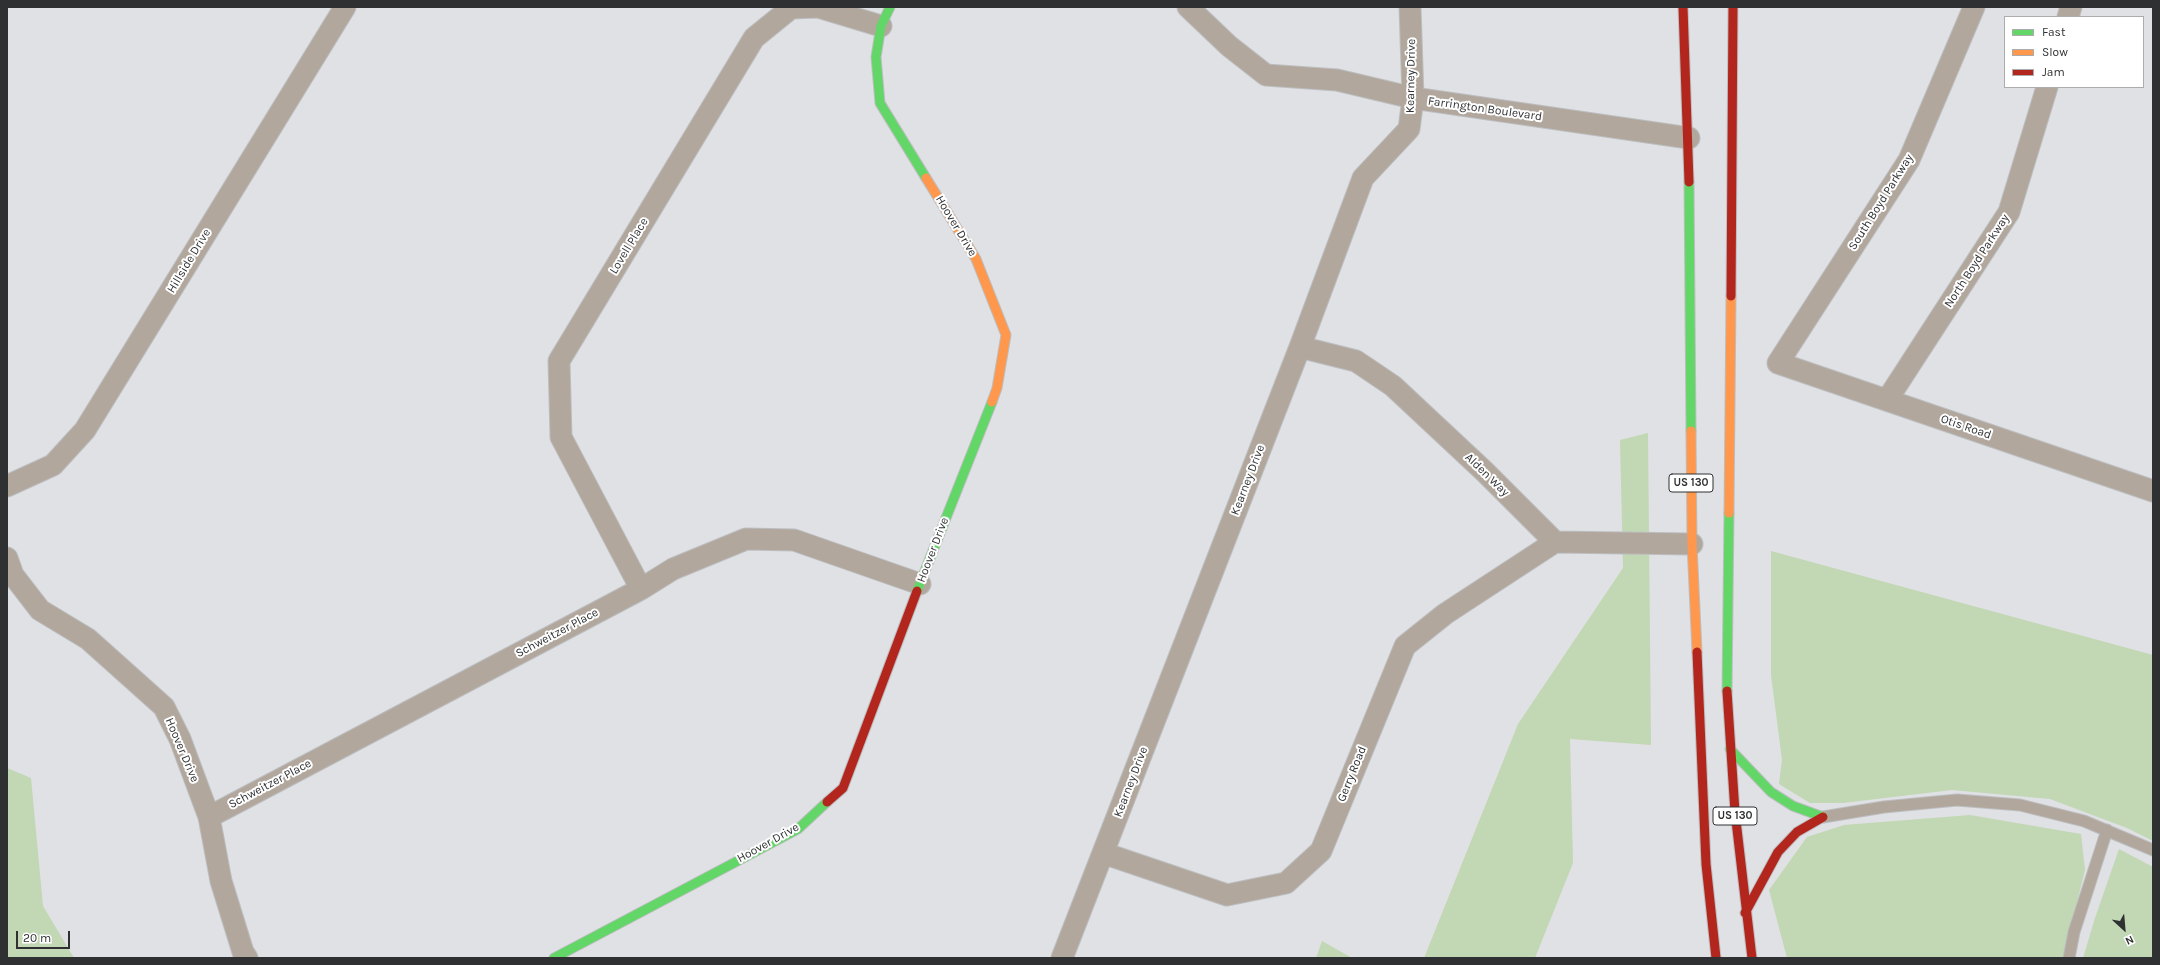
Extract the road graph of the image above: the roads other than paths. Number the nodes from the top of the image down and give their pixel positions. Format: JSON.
{"nodes":[{"id":1,"x":345,"y":7,"type":"edge"},
{"id":2,"x":890,"y":7,"type":"edge"},
{"id":3,"x":1188,"y":7,"type":"edge"},
{"id":4,"x":1410,"y":7,"type":"edge"},
{"id":5,"x":1683,"y":7,"type":"edge"},
{"id":6,"x":1733,"y":7,"type":"edge"},
{"id":7,"x":1974,"y":7,"type":"edge"},
{"id":8,"x":881,"y":26,"type":"junction"},
{"id":9,"x":2047,"y":88,"type":"edge"},
{"id":10,"x":1413,"y":98,"type":"junction"},
{"id":11,"x":1689,"y":138,"type":"junction"},
{"id":12,"x":1300,"y":347,"type":"junction"},
{"id":13,"x":1778,"y":364,"type":"joint"},
{"id":14,"x":1887,"y":400,"type":"junction"},
{"id":15,"x":7,"y":486,"type":"edge"},
{"id":16,"x":2153,"y":491,"type":"edge"},
{"id":17,"x":1555,"y":542,"type":"junction"},
{"id":18,"x":1692,"y":544,"type":"junction"},
{"id":19,"x":7,"y":558,"type":"edge"},
{"id":20,"x":920,"y":584,"type":"junction"},
{"id":21,"x":641,"y":589,"type":"junction"},
{"id":22,"x":1730,"y":749,"type":"junction"},
{"id":23,"x":209,"y":817,"type":"junction"},
{"id":24,"x":1823,"y":817,"type":"junction"},
{"id":25,"x":2107,"y":830,"type":"junction"},
{"id":26,"x":2153,"y":850,"type":"edge"},
{"id":27,"x":1103,"y":853,"type":"junction"},
{"id":28,"x":1745,"y":913,"type":"junction"},
{"id":29,"x":1749,"y":940,"type":"junction"},
{"id":30,"x":247,"y":958,"type":"edge"},
{"id":31,"x":554,"y":958,"type":"edge"},
{"id":32,"x":1062,"y":958,"type":"edge"},
{"id":33,"x":1716,"y":958,"type":"edge"},
{"id":34,"x":1752,"y":958,"type":"edge"},
{"id":35,"x":1755,"y":958,"type":"edge"},
{"id":36,"x":2069,"y":958,"type":"edge"}],
"edges":[{"from":1,"to":15,"type":"street","name":"Hillside Drive"},
{"from":2,"to":8,"type":"main road","name":"Hoover Drive"},
{"from":3,"to":10,"type":"street","name":"Farrington Boulevard"},
{"from":4,"to":10,"type":"street","name":"Kearney Drive"},
{"from":5,"to":11,"type":"main road","number":"US 130"},
{"from":6,"to":22,"type":"main road","number":"US 130"},
{"from":7,"to":13,"type":"street","name":"South Boyd Parkway"},
{"from":8,"to":20,"type":"main road","name":"Hoover Drive"},
{"from":8,"to":21,"type":"street","name":"Lovell Place"},
{"from":9,"to":14,"type":"street","name":"North Boyd Parkway"},
{"from":10,"to":11,"type":"street","name":"Farrington Boulevard"},
{"from":10,"to":12,"type":"street","name":"Kearney Drive"},
{"from":11,"to":18,"type":"main road","number":"US 130"},
{"from":12,"to":17,"type":"street","name":"Alden Way"},
{"from":12,"to":27,"type":"street","name":"Kearney Drive"},
{"from":13,"to":14,"type":"street","name":"Otis Road"},
{"from":14,"to":16,"type":"street","name":"Otis Road"},
{"from":17,"to":18,"type":"street"},
{"from":17,"to":27,"type":"street","name":"Gerry Road"},
{"from":18,"to":33,"type":"main road","number":"US 130"},
{"from":19,"to":23,"type":"street","name":"Hoover Drive"},
{"from":20,"to":21,"type":"street","name":"Schweitzer Place"},
{"from":20,"to":31,"type":"main road","name":"Hoover Drive"},
{"from":21,"to":23,"type":"street","name":"Schweitzer Place"},
{"from":22,"to":24,"type":"main road"},
{"from":22,"to":28,"type":"main road","number":"US 130"},
{"from":23,"to":30,"type":"street","name":"Hoover Drive"},
{"from":24,"to":25,"type":"lane"},
{"from":24,"to":28,"type":"main road"},
{"from":25,"to":26,"type":"lane"},
{"from":25,"to":36,"type":"lane"},
{"from":27,"to":32,"type":"street","name":"Kearney Drive"},
{"from":28,"to":29,"type":"main road","number":"US 130"},
{"from":29,"to":34,"type":"main road"},
{"from":29,"to":35,"type":"main road","number":"US 130"}]}
